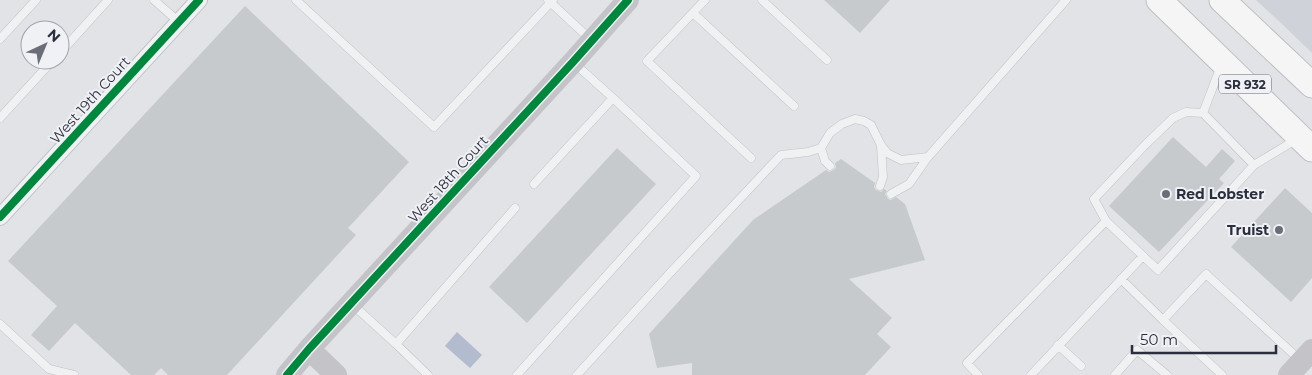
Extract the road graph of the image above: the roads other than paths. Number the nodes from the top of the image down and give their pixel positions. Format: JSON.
{"nodes":[{"id":1,"x":36,"y":0,"type":"edge"},
{"id":2,"x":108,"y":0,"type":"edge"},
{"id":3,"x":154,"y":0,"type":"edge"},
{"id":4,"x":199,"y":0,"type":"edge"},
{"id":5,"x":296,"y":0,"type":"edge"},
{"id":6,"x":628,"y":0,"type":"edge"},
{"id":7,"x":705,"y":0,"type":"edge"},
{"id":8,"x":762,"y":0,"type":"edge"},
{"id":9,"x":1066,"y":0,"type":"edge"},
{"id":10,"x":1158,"y":0,"type":"edge"},
{"id":11,"x":1222,"y":0,"type":"edge"},
{"id":12,"x":551,"y":1,"type":"edge"},
{"id":13,"x":693,"y":13,"type":"junction"},
{"id":14,"x":178,"y":22,"type":"junction"},
{"id":15,"x":0,"y":39,"type":"edge"},
{"id":16,"x":592,"y":41,"type":"junction"},
{"id":17,"x":70,"y":42,"type":"edge"},
{"id":18,"x":827,"y":60,"type":"dead end"},
{"id":19,"x":1223,"y":61,"type":"junction"},
{"id":20,"x":573,"y":62,"type":"junction"},
{"id":21,"x":44,"y":70,"type":"edge"},
{"id":22,"x":1312,"y":85,"type":"edge"},
{"id":23,"x":613,"y":98,"type":"junction"},
{"id":24,"x":794,"y":106,"type":"dead end"},
{"id":25,"x":1203,"y":113,"type":"junction"},
{"id":26,"x":0,"y":118,"type":"edge"},
{"id":27,"x":1306,"y":143,"type":"edge"},
{"id":28,"x":881,"y":145,"type":"junction"},
{"id":29,"x":821,"y":148,"type":"junction"},
{"id":30,"x":928,"y":157,"type":"junction"},
{"id":31,"x":751,"y":158,"type":"dead end"},
{"id":32,"x":1254,"y":164,"type":"junction"},
{"id":33,"x":830,"y":166,"type":"dead end"},
{"id":34,"x":534,"y":184,"type":"dead end"},
{"id":35,"x":880,"y":186,"type":"dead end"},
{"id":36,"x":891,"y":194,"type":"dead end"},
{"id":37,"x":515,"y":208,"type":"dead end"},
{"id":38,"x":0,"y":217,"type":"edge"},
{"id":39,"x":1106,"y":221,"type":"junction"},
{"id":40,"x":1143,"y":256,"type":"junction"},
{"id":41,"x":1121,"y":279,"type":"junction"},
{"id":42,"x":351,"y":304,"type":"junction"},
{"id":43,"x":1163,"y":320,"type":"junction"},
{"id":44,"x":0,"y":324,"type":"edge"},
{"id":45,"x":396,"y":344,"type":"junction"},
{"id":46,"x":1058,"y":346,"type":"junction"},
{"id":47,"x":309,"y":349,"type":"junction"},
{"id":48,"x":1301,"y":362,"type":"edge"},
{"id":49,"x":1081,"y":366,"type":"dead end"},
{"id":50,"x":74,"y":375,"type":"edge"},
{"id":51,"x":287,"y":375,"type":"edge"},
{"id":52,"x":336,"y":375,"type":"edge"},
{"id":53,"x":428,"y":375,"type":"edge"},
{"id":54,"x":517,"y":375,"type":"edge"},
{"id":55,"x":577,"y":375,"type":"edge"},
{"id":56,"x":978,"y":375,"type":"edge"},
{"id":57,"x":1031,"y":375,"type":"edge"},
{"id":58,"x":1115,"y":375,"type":"edge"},
{"id":59,"x":1167,"y":375,"type":"edge"},
{"id":60,"x":1222,"y":375,"type":"edge"}],
"edges":[{"from":1,"to":15,"type":"lane"},
{"from":2,"to":17,"type":"lane"},
{"from":3,"to":14,"type":"lane"},
{"from":4,"to":14,"type":"street","name":"West 19th Court"},
{"from":5,"to":12,"type":"lane"},
{"from":6,"to":16,"type":"street","name":"West 18th Court"},
{"from":7,"to":13,"type":"lane"},
{"from":8,"to":18,"type":"lane"},
{"from":9,"to":30,"type":"lane"},
{"from":10,"to":19,"type":"main road","number":"SR 932"},
{"from":11,"to":22,"type":"main road","number":"SR 932"},
{"from":12,"to":16,"type":"lane"},
{"from":13,"to":24,"type":"lane"},
{"from":13,"to":31,"type":"lane"},
{"from":14,"to":38,"type":"street","name":"West 19th Court"},
{"from":16,"to":20,"type":"street","name":"West 18th Court"},
{"from":19,"to":25,"type":"lane"},
{"from":19,"to":27,"type":"main road","number":"SR 932"},
{"from":20,"to":23,"type":"lane"},
{"from":20,"to":42,"type":"street","name":"West 18th Court"},
{"from":21,"to":26,"type":"lane"},
{"from":23,"to":34,"type":"lane"},
{"from":23,"to":54,"type":"lane"},
{"from":25,"to":32,"type":"lane"},
{"from":25,"to":39,"type":"lane"},
{"from":27,"to":32,"type":"lane"},
{"from":28,"to":29,"type":"lane"},
{"from":28,"to":30,"type":"lane"},
{"from":28,"to":35,"type":"lane"},
{"from":29,"to":33,"type":"lane"},
{"from":29,"to":55,"type":"lane"},
{"from":30,"to":36,"type":"lane"},
{"from":32,"to":40,"type":"lane"},
{"from":37,"to":45,"type":"lane"},
{"from":39,"to":40,"type":"lane"},
{"from":39,"to":56,"type":"lane"},
{"from":40,"to":41,"type":"lane"},
{"from":41,"to":43,"type":"lane"},
{"from":41,"to":46,"type":"lane"},
{"from":42,"to":45,"type":"lane"},
{"from":42,"to":47,"type":"street","name":"West 18th Court"},
{"from":43,"to":48,"type":"lane"},
{"from":43,"to":60,"type":"lane"},
{"from":44,"to":50,"type":"lane"},
{"from":45,"to":53,"type":"lane"},
{"from":46,"to":49,"type":"lane"},
{"from":46,"to":57,"type":"lane"},
{"from":47,"to":51,"type":"street","name":"West 18th Court"},
{"from":47,"to":52,"type":"street"},
{"from":58,"to":59,"type":"lane"}]}
